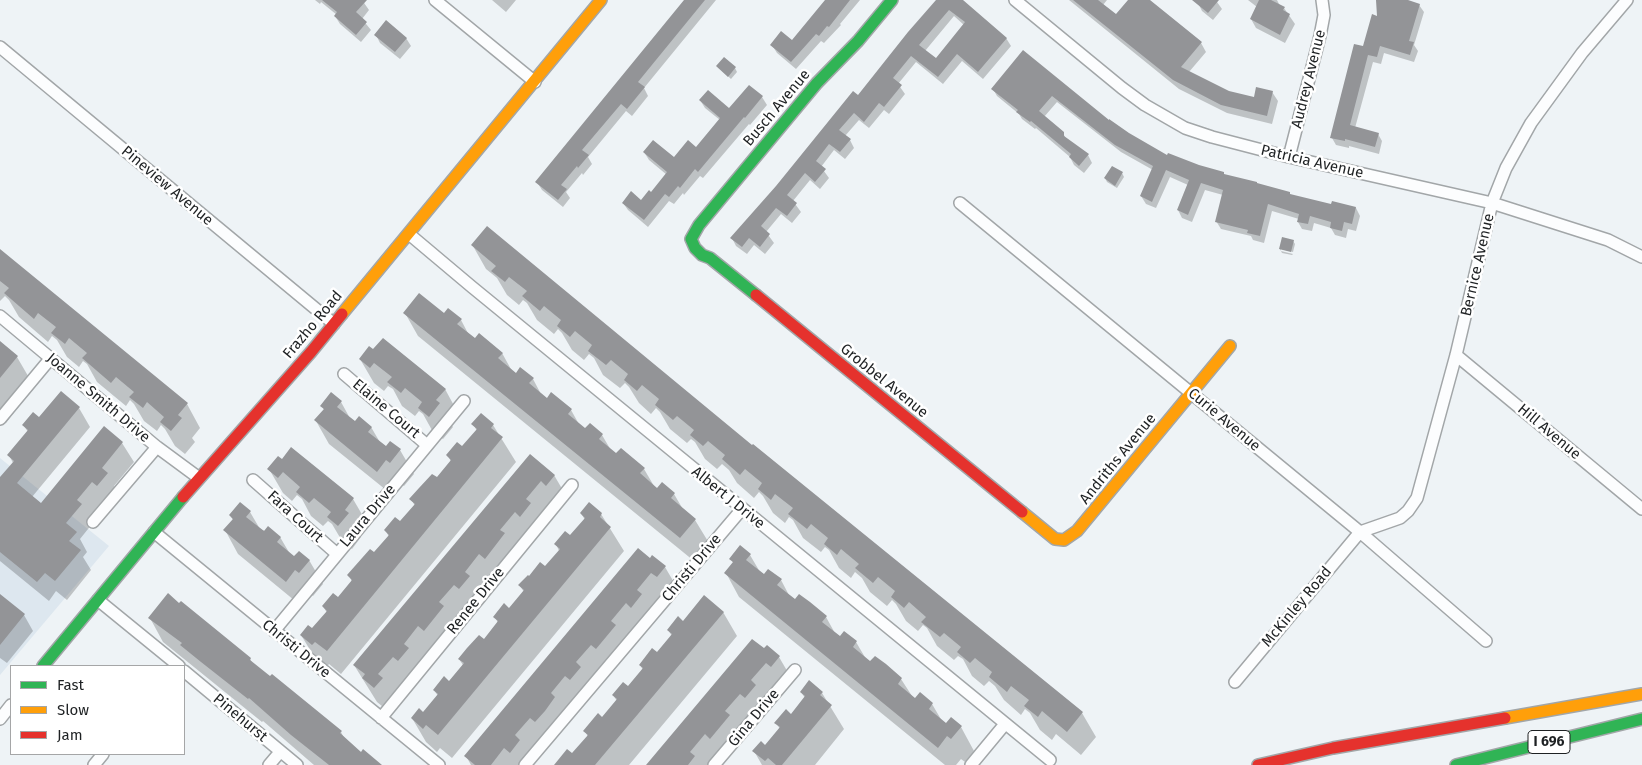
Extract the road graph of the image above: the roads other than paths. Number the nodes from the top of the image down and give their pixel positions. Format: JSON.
{"nodes":[{"id":1,"x":435,"y":0,"type":"edge"},
{"id":2,"x":601,"y":0,"type":"edge"},
{"id":3,"x":892,"y":0,"type":"edge"},
{"id":4,"x":1015,"y":0,"type":"edge"},
{"id":5,"x":1322,"y":0,"type":"edge"},
{"id":6,"x":1627,"y":0,"type":"edge"},
{"id":7,"x":0,"y":47,"type":"edge"},
{"id":8,"x":535,"y":82,"type":"junction"},
{"id":9,"x":1289,"y":157,"type":"junction"},
{"id":10,"x":960,"y":203,"type":"dead end"},
{"id":11,"x":1492,"y":203,"type":"junction"},
{"id":12,"x":408,"y":234,"type":"junction"},
{"id":13,"x":691,"y":239,"type":"joint"},
{"id":14,"x":1642,"y":257,"type":"edge"},
{"id":15,"x":0,"y":316,"type":"edge"},
{"id":16,"x":334,"y":324,"type":"junction"},
{"id":17,"x":1230,"y":346,"type":"dead end"},
{"id":18,"x":1456,"y":355,"type":"junction"},
{"id":19,"x":50,"y":358,"type":"junction"},
{"id":20,"x":344,"y":374,"type":"dead end"},
{"id":21,"x":1191,"y":392,"type":"junction"},
{"id":22,"x":464,"y":401,"type":"dead end"},
{"id":23,"x":0,"y":419,"type":"edge"},
{"id":24,"x":428,"y":445,"type":"junction"},
{"id":25,"x":156,"y":447,"type":"junction"},
{"id":26,"x":199,"y":478,"type":"junction"},
{"id":27,"x":253,"y":480,"type":"dead end"},
{"id":28,"x":572,"y":485,"type":"dead end"},
{"id":29,"x":742,"y":509,"type":"junction"},
{"id":30,"x":1642,"y":509,"type":"edge"},
{"id":31,"x":93,"y":522,"type":"dead end"},
{"id":32,"x":154,"y":532,"type":"junction"},
{"id":33,"x":1360,"y":532,"type":"junction"},
{"id":34,"x":1064,"y":540,"type":"joint"},
{"id":35,"x":337,"y":554,"type":"junction"},
{"id":36,"x":98,"y":600,"type":"junction"},
{"id":37,"x":274,"y":631,"type":"junction"},
{"id":38,"x":1486,"y":641,"type":"dead end"},
{"id":39,"x":44,"y":665,"type":"edge"},
{"id":40,"x":176,"y":665,"type":"edge"},
{"id":41,"x":795,"y":670,"type":"dead end"},
{"id":42,"x":185,"y":673,"type":"edge"},
{"id":43,"x":1235,"y":682,"type":"dead end"},
{"id":44,"x":1642,"y":694,"type":"edge"},
{"id":45,"x":10,"y":706,"type":"edge"},
{"id":46,"x":381,"y":718,"type":"junction"},
{"id":47,"x":1642,"y":718,"type":"edge"},
{"id":48,"x":0,"y":719,"type":"edge"},
{"id":49,"x":1005,"y":724,"type":"junction"},
{"id":50,"x":280,"y":752,"type":"junction"},
{"id":51,"x":102,"y":755,"type":"edge"},
{"id":52,"x":1050,"y":760,"type":"dead end"},
{"id":53,"x":94,"y":765,"type":"edge"},
{"id":54,"x":269,"y":765,"type":"edge"},
{"id":55,"x":297,"y":765,"type":"edge"},
{"id":56,"x":439,"y":765,"type":"edge"},
{"id":57,"x":525,"y":765,"type":"edge"},
{"id":58,"x":714,"y":765,"type":"edge"},
{"id":59,"x":971,"y":765,"type":"edge"},
{"id":60,"x":1258,"y":765,"type":"edge"},
{"id":61,"x":1456,"y":765,"type":"edge"}],
"edges":[{"from":1,"to":8,"type":"street"},
{"from":2,"to":8,"type":"main road","name":"Frazho Road"},
{"from":3,"to":13,"type":"main road","name":"Busch Avenue"},
{"from":4,"to":9,"type":"street","name":"Patricia Avenue"},
{"from":5,"to":9,"type":"street","name":"Audrey Avenue"},
{"from":6,"to":11,"type":"street","name":"Bernice Avenue"},
{"from":7,"to":16,"type":"street","name":"Pineview Avenue"},
{"from":8,"to":12,"type":"main road","name":"Frazho Road"},
{"from":9,"to":11,"type":"street","name":"Patricia Avenue"},
{"from":10,"to":21,"type":"street","name":"Curie Avenue"},
{"from":11,"to":14,"type":"street","name":"Patricia Avenue"},
{"from":11,"to":18,"type":"street","name":"Bernice Avenue"},
{"from":12,"to":16,"type":"main road","name":"Frazho Road"},
{"from":12,"to":29,"type":"street","name":"Albert J Drive"},
{"from":13,"to":34,"type":"main road","name":"Grobbel Avenue"},
{"from":15,"to":19,"type":"street","name":"Joanne Smith Drive"},
{"from":16,"to":26,"type":"main road","name":"Frazho Road"},
{"from":17,"to":21,"type":"main road","name":"Andriths Avenue"},
{"from":18,"to":30,"type":"street","name":"Hill Avenue"},
{"from":18,"to":33,"type":"street","name":"Bernice Avenue"},
{"from":19,"to":23,"type":"street"},
{"from":19,"to":25,"type":"street","name":"Joanne Smith Drive"},
{"from":20,"to":24,"type":"street","name":"Elaine Court"},
{"from":21,"to":33,"type":"street","name":"Curie Avenue"},
{"from":21,"to":34,"type":"main road","name":"Andriths Avenue"},
{"from":22,"to":24,"type":"street","name":"Laura Drive"},
{"from":24,"to":35,"type":"street","name":"Laura Drive"},
{"from":25,"to":26,"type":"street","name":"Joanne Smith Drive"},
{"from":25,"to":31,"type":"street"},
{"from":26,"to":32,"type":"main road","name":"Frazho Road"},
{"from":27,"to":35,"type":"street","name":"Fara Court"},
{"from":28,"to":46,"type":"street","name":"Renee Drive"},
{"from":29,"to":49,"type":"street","name":"Albert J Drive"},
{"from":29,"to":57,"type":"street","name":"Christi Drive"},
{"from":32,"to":36,"type":"main road","name":"Frazho Road"},
{"from":32,"to":37,"type":"street","name":"Christi Drive"},
{"from":33,"to":38,"type":"street","name":"Curie Avenue"},
{"from":33,"to":43,"type":"street","name":"McKinley Road"},
{"from":35,"to":37,"type":"street","name":"Laura Drive"},
{"from":36,"to":39,"type":"main road","name":"Frazho Road"},
{"from":36,"to":40,"type":"street","name":"Pinehurst"},
{"from":37,"to":46,"type":"street","name":"Christi Drive"},
{"from":41,"to":58,"type":"street","name":"Gina Drive"},
{"from":42,"to":50,"type":"street","name":"Pinehurst"},
{"from":44,"to":60,"type":"main road"},
{"from":45,"to":48,"type":"street"},
{"from":46,"to":56,"type":"street","name":"Christi Drive"},
{"from":47,"to":61,"type":"main road","number":"I 696"},
{"from":49,"to":52,"type":"street","name":"Albert J Drive"},
{"from":49,"to":59,"type":"street"},
{"from":50,"to":54,"type":"street"},
{"from":50,"to":55,"type":"street","name":"Pinehurst"},
{"from":51,"to":53,"type":"street"}]}
